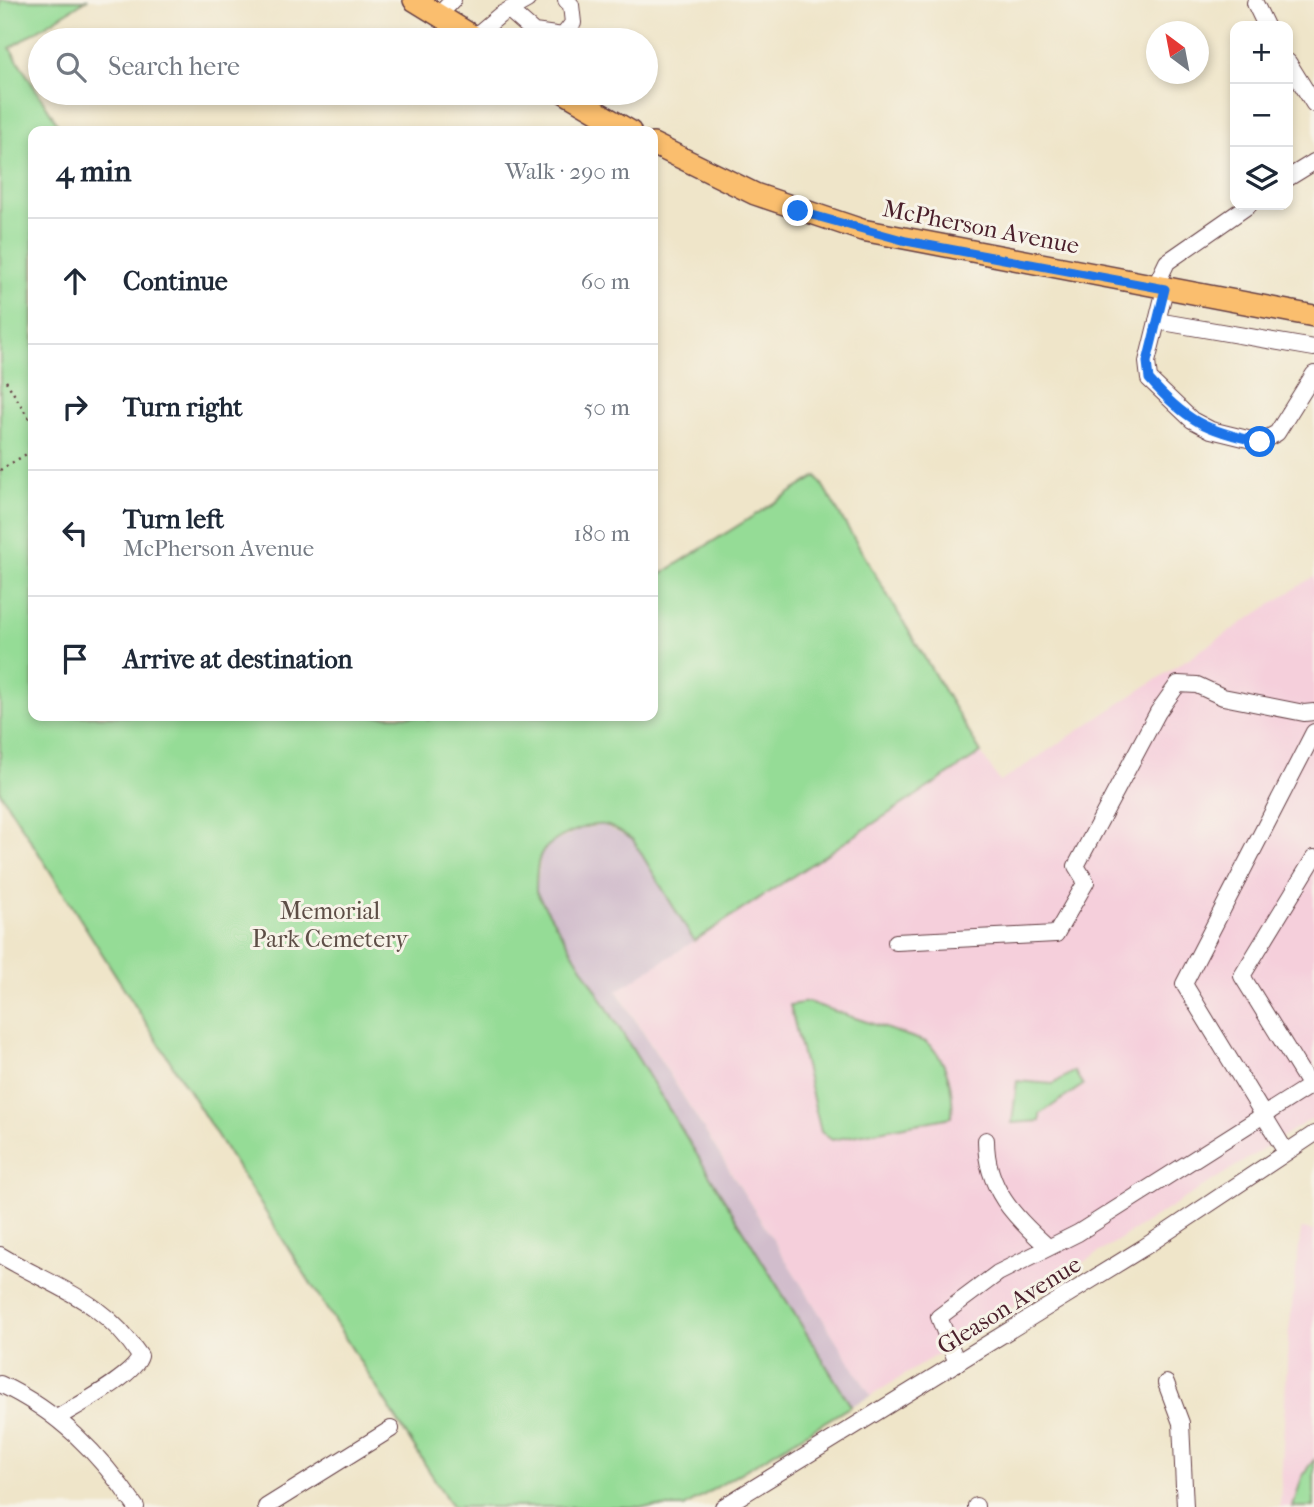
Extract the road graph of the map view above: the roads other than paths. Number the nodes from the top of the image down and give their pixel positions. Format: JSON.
{"nodes":[{"id":1,"x":414,"y":0,"type":"edge"},
{"id":2,"x":527,"y":0,"type":"edge"},
{"id":3,"x":566,"y":0,"type":"edge"},
{"id":4,"x":1255,"y":2,"type":"dead end"},
{"id":5,"x":446,"y":8,"type":"edge"},
{"id":6,"x":509,"y":10,"type":"junction"},
{"id":7,"x":1264,"y":21,"type":"edge"},
{"id":8,"x":467,"y":28,"type":"edge"},
{"id":9,"x":488,"y":28,"type":"edge"},
{"id":10,"x":529,"y":28,"type":"edge"},
{"id":11,"x":569,"y":28,"type":"edge"},
{"id":12,"x":1293,"y":70,"type":"edge"},
{"id":13,"x":1314,"y":104,"type":"edge"},
{"id":14,"x":586,"y":105,"type":"edge"},
{"id":15,"x":622,"y":126,"type":"edge"},
{"id":16,"x":658,"y":146,"type":"edge"},
{"id":17,"x":1314,"y":162,"type":"edge"},
{"id":18,"x":1293,"y":175,"type":"edge"},
{"id":19,"x":1242,"y":210,"type":"edge"},
{"id":20,"x":1160,"y":288,"type":"junction"},
{"id":21,"x":1314,"y":316,"type":"edge"},
{"id":22,"x":1157,"y":321,"type":"junction"},
{"id":23,"x":1314,"y":348,"type":"edge"},
{"id":24,"x":1314,"y":374,"type":"edge"},
{"id":25,"x":1314,"y":712,"type":"edge"},
{"id":26,"x":1314,"y":732,"type":"edge"},
{"id":27,"x":1314,"y":858,"type":"edge"},
{"id":28,"x":896,"y":942,"type":"dead end"},
{"id":29,"x":1312,"y":1084,"type":"edge"},
{"id":30,"x":1263,"y":1115,"type":"junction"},
{"id":31,"x":1314,"y":1134,"type":"edge"},
{"id":32,"x":986,"y":1140,"type":"dead end"},
{"id":33,"x":1286,"y":1152,"type":"junction"},
{"id":34,"x":1048,"y":1247,"type":"junction"},
{"id":35,"x":0,"y":1255,"type":"edge"},
{"id":36,"x":957,"y":1363,"type":"junction"},
{"id":37,"x":1166,"y":1383,"type":"dead end"},
{"id":38,"x":0,"y":1384,"type":"edge"},
{"id":39,"x":57,"y":1418,"type":"junction"},
{"id":40,"x":391,"y":1429,"type":"dead end"},
{"id":41,"x":136,"y":1507,"type":"edge"},
{"id":42,"x":266,"y":1507,"type":"edge"},
{"id":43,"x":723,"y":1507,"type":"edge"},
{"id":44,"x":1185,"y":1507,"type":"edge"}],
"edges":[{"from":1,"to":5,"type":"main road"},
{"from":2,"to":6,"type":"street"},
{"from":3,"to":11,"type":"street"},
{"from":4,"to":7,"type":"street"},
{"from":5,"to":8,"type":"main road"},
{"from":6,"to":9,"type":"street"},
{"from":6,"to":10,"type":"street"},
{"from":12,"to":13,"type":"street"},
{"from":14,"to":15,"type":"main road"},
{"from":16,"to":20,"type":"main road","name":"McPherson Avenue"},
{"from":17,"to":18,"type":"street"},
{"from":19,"to":20,"type":"street"},
{"from":20,"to":21,"type":"main road","name":"McPherson Avenue"},
{"from":20,"to":22,"type":"street"},
{"from":22,"to":23,"type":"street"},
{"from":22,"to":24,"type":"street"},
{"from":25,"to":28,"type":"street"},
{"from":26,"to":30,"type":"street"},
{"from":27,"to":29,"type":"street"},
{"from":29,"to":30,"type":"street"},
{"from":30,"to":33,"type":"street"},
{"from":30,"to":34,"type":"street"},
{"from":31,"to":33,"type":"street","name":"Gleason Avenue"},
{"from":32,"to":34,"type":"street"},
{"from":33,"to":36,"type":"street","name":"Gleason Avenue"},
{"from":34,"to":36,"type":"street"},
{"from":35,"to":39,"type":"street"},
{"from":36,"to":43,"type":"street","name":"Gleason Avenue"},
{"from":37,"to":44,"type":"street"},
{"from":38,"to":39,"type":"street"},
{"from":39,"to":41,"type":"street"},
{"from":40,"to":42,"type":"street"}]}
